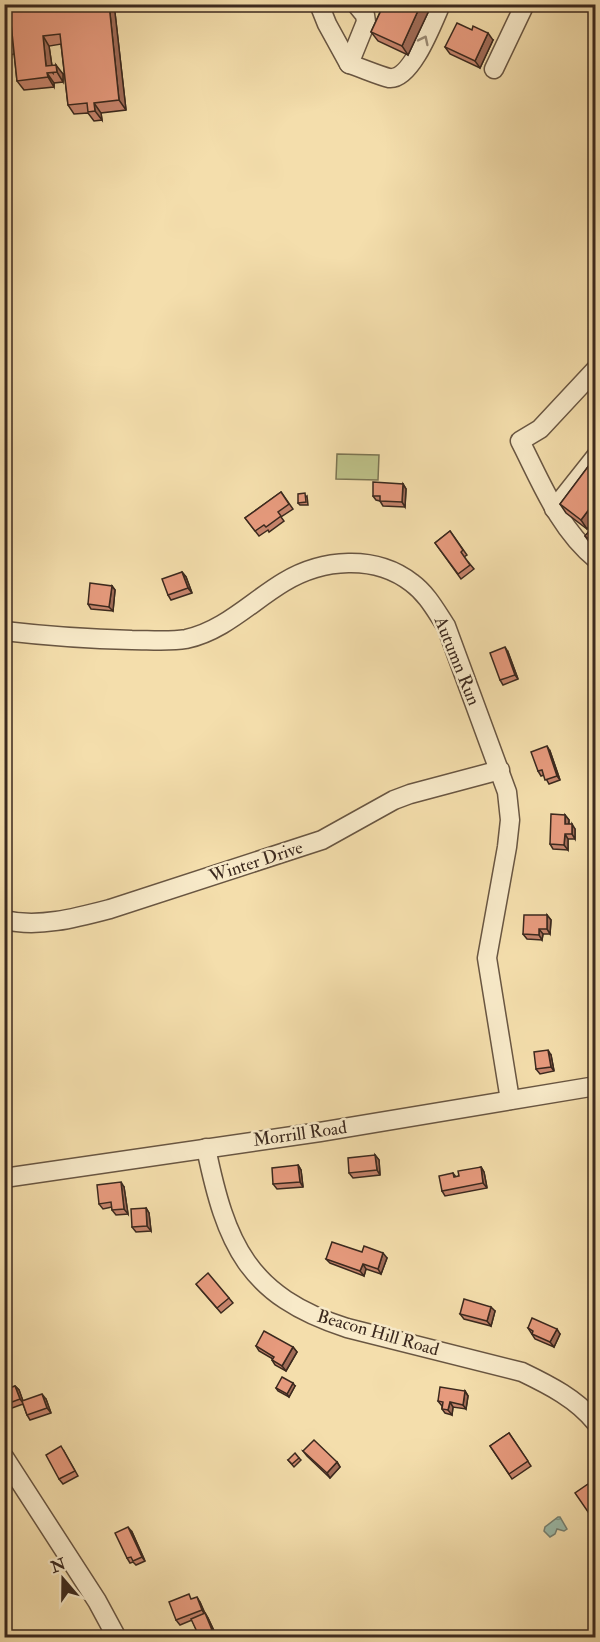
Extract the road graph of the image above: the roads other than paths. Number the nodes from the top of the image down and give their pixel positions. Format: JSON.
{"nodes":[{"id":1,"x":11,"y":4,"type":"edge"},
{"id":2,"x":319,"y":4,"type":"edge"},
{"id":3,"x":356,"y":4,"type":"edge"},
{"id":4,"x":441,"y":4,"type":"edge"},
{"id":5,"x":525,"y":4,"type":"edge"},
{"id":6,"x":4,"y":47,"type":"edge"},
{"id":7,"x":349,"y":64,"type":"junction"},
{"id":8,"x":494,"y":69,"type":"dead end"},
{"id":9,"x":596,"y":369,"type":"edge"},
{"id":10,"x":596,"y":456,"type":"edge"},
{"id":11,"x":555,"y":509,"type":"junction"},
{"id":12,"x":596,"y":560,"type":"edge"},
{"id":13,"x":4,"y":631,"type":"edge"},
{"id":14,"x":500,"y":770,"type":"junction"},
{"id":15,"x":4,"y":920,"type":"edge"},
{"id":16,"x":596,"y":1086,"type":"edge"},
{"id":17,"x":510,"y":1100,"type":"junction"},
{"id":18,"x":206,"y":1148,"type":"junction"},
{"id":19,"x":4,"y":1178,"type":"edge"},
{"id":20,"x":596,"y":1424,"type":"edge"},
{"id":21,"x":4,"y":1457,"type":"edge"},
{"id":22,"x":117,"y":1638,"type":"edge"}],
"edges":[{"from":1,"to":6,"type":"street"},
{"from":2,"to":7,"type":"street"},
{"from":3,"to":7,"type":"street"},
{"from":7,"to":4,"type":"street","one_way":true},
{"from":5,"to":8,"type":"street"},
{"from":9,"to":11,"type":"street"},
{"from":10,"to":11,"type":"street"},
{"from":11,"to":12,"type":"street"},
{"from":13,"to":14,"type":"street","name":"Autumn Run"},
{"from":14,"to":15,"type":"street","name":"Winter Drive"},
{"from":14,"to":17,"type":"street","name":"Autumn Run"},
{"from":16,"to":17,"type":"street","name":"Morrill Road"},
{"from":17,"to":18,"type":"street","name":"Morrill Road"},
{"from":18,"to":19,"type":"street","name":"Morrill Road"},
{"from":18,"to":20,"type":"street","name":"Beacon Hill Road"},
{"from":21,"to":22,"type":"street"}]}
